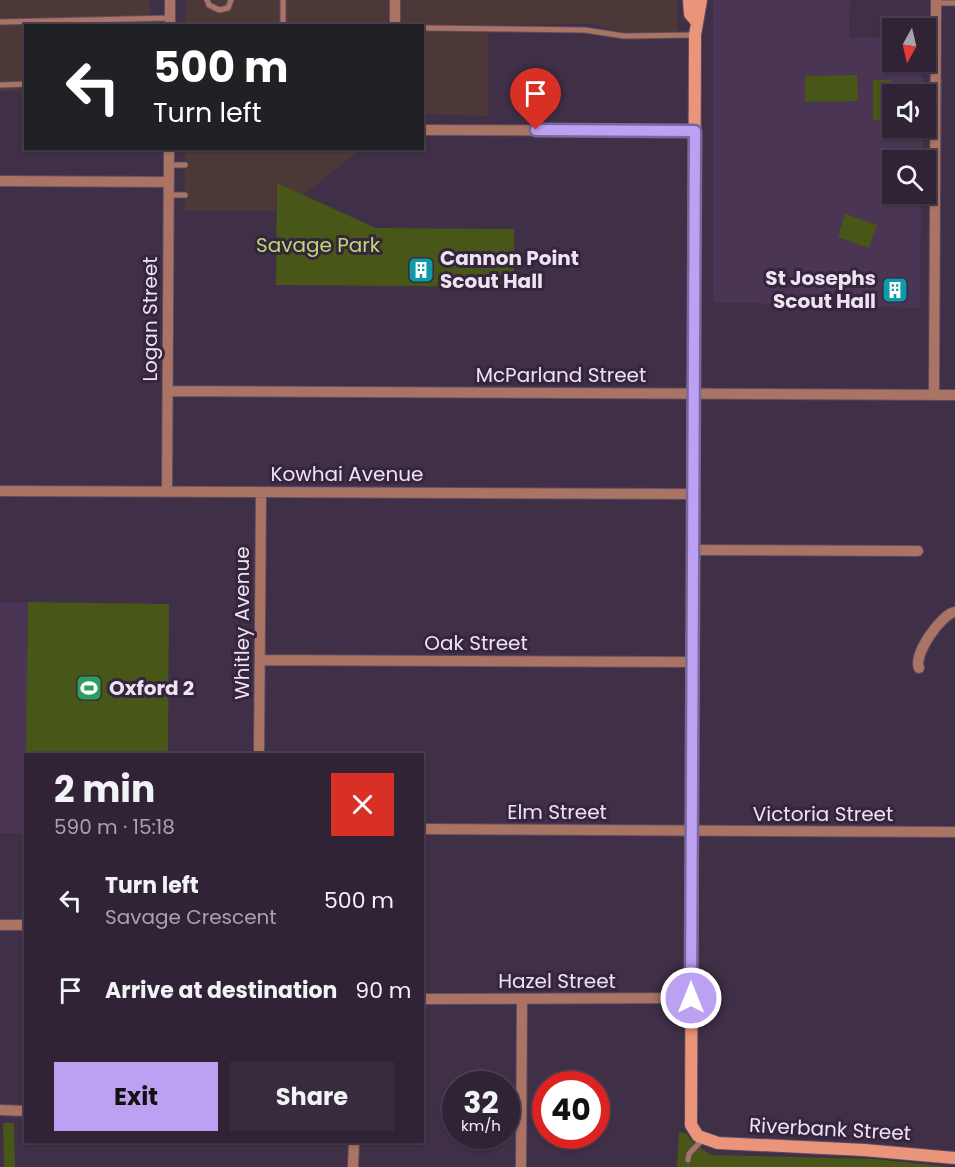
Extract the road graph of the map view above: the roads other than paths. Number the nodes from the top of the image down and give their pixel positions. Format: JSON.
{"nodes":[{"id":1,"x":170,"y":0,"type":"edge"},
{"id":2,"x":207,"y":0,"type":"edge"},
{"id":3,"x":231,"y":0,"type":"edge"},
{"id":4,"x":283,"y":0,"type":"edge"},
{"id":5,"x":394,"y":0,"type":"edge"},
{"id":6,"x":689,"y":0,"type":"edge"},
{"id":7,"x":701,"y":0,"type":"edge"},
{"id":8,"x":936,"y":2,"type":"edge"},
{"id":9,"x":955,"y":3,"type":"edge"},
{"id":10,"x":696,"y":21,"type":"junction"},
{"id":11,"x":0,"y":22,"type":"edge"},
{"id":12,"x":170,"y":22,"type":"edge"},
{"id":13,"x":283,"y":24,"type":"edge"},
{"id":14,"x":394,"y":24,"type":"edge"},
{"id":15,"x":424,"y":28,"type":"edge"},
{"id":16,"x":695,"y":35,"type":"junction"},
{"id":17,"x":24,"y":84,"type":"edge"},
{"id":18,"x":0,"y":85,"type":"edge"},
{"id":19,"x":424,"y":130,"type":"edge"},
{"id":20,"x":695,"y":131,"type":"junction"},
{"id":21,"x":169,"y":150,"type":"edge"},
{"id":22,"x":169,"y":165,"type":"junction"},
{"id":23,"x":185,"y":165,"type":"dead end"},
{"id":24,"x":0,"y":181,"type":"edge"},
{"id":25,"x":169,"y":182,"type":"junction"},
{"id":26,"x":169,"y":195,"type":"junction"},
{"id":27,"x":185,"y":195,"type":"dead end"},
{"id":28,"x":168,"y":391,"type":"junction"},
{"id":29,"x":694,"y":394,"type":"junction"},
{"id":30,"x":934,"y":395,"type":"junction"},
{"id":31,"x":955,"y":395,"type":"edge"},
{"id":32,"x":167,"y":490,"type":"junction"},
{"id":33,"x":0,"y":491,"type":"edge"},
{"id":34,"x":261,"y":492,"type":"junction"},
{"id":35,"x":693,"y":494,"type":"junction"},
{"id":36,"x":693,"y":549,"type":"junction"},
{"id":37,"x":918,"y":551,"type":"dead end"},
{"id":38,"x":955,"y":612,"type":"edge"},
{"id":39,"x":260,"y":660,"type":"junction"},
{"id":40,"x":692,"y":663,"type":"junction"},
{"id":41,"x":919,"y":668,"type":"dead end"},
{"id":42,"x":259,"y":753,"type":"edge"},
{"id":43,"x":424,"y":830,"type":"edge"},
{"id":44,"x":691,"y":832,"type":"junction"},
{"id":45,"x":955,"y":832,"type":"edge"},
{"id":46,"x":0,"y":925,"type":"edge"},
{"id":47,"x":24,"y":926,"type":"edge"},
{"id":48,"x":691,"y":998,"type":"junction"},
{"id":49,"x":424,"y":999,"type":"edge"},
{"id":50,"x":522,"y":1000,"type":"junction"},
{"id":51,"x":0,"y":1110,"type":"edge"},
{"id":52,"x":24,"y":1111,"type":"edge"},
{"id":53,"x":703,"y":1139,"type":"junction"},
{"id":54,"x":354,"y":1143,"type":"edge"},
{"id":55,"x":955,"y":1158,"type":"edge"},
{"id":56,"x":688,"y":1160,"type":"dead end"},
{"id":57,"x":353,"y":1167,"type":"edge"},
{"id":58,"x":521,"y":1167,"type":"edge"}],
"edges":[{"from":1,"to":12,"type":"street"},
{"from":2,"to":3,"type":"lane"},
{"from":4,"to":13,"type":"lane"},
{"from":5,"to":14,"type":"street"},
{"from":6,"to":10,"type":"street"},
{"from":7,"to":10,"type":"street"},
{"from":8,"to":9,"type":"lane"},
{"from":8,"to":30,"type":"street"},
{"from":10,"to":16,"type":"street"},
{"from":11,"to":12,"type":"lane"},
{"from":15,"to":16,"type":"lane"},
{"from":16,"to":20,"type":"street"},
{"from":17,"to":18,"type":"lane"},
{"from":19,"to":20,"type":"street"},
{"from":20,"to":29,"type":"street"},
{"from":21,"to":22,"type":"street","name":"Logan Street"},
{"from":22,"to":23,"type":"lane"},
{"from":22,"to":25,"type":"street","name":"Logan Street"},
{"from":24,"to":25,"type":"street"},
{"from":25,"to":26,"type":"street","name":"Logan Street"},
{"from":26,"to":27,"type":"lane"},
{"from":26,"to":28,"type":"street","name":"Logan Street"},
{"from":28,"to":29,"type":"street","name":"McParland Street"},
{"from":28,"to":32,"type":"street","name":"Logan Street"},
{"from":29,"to":30,"type":"street","name":"McParland Street"},
{"from":29,"to":35,"type":"street"},
{"from":30,"to":31,"type":"street","name":"McParland Street"},
{"from":32,"to":33,"type":"street","name":"Kowhai Avenue"},
{"from":32,"to":34,"type":"street","name":"Kowhai Avenue"},
{"from":34,"to":35,"type":"street","name":"Kowhai Avenue"},
{"from":34,"to":39,"type":"street","name":"Whitley Avenue"},
{"from":35,"to":36,"type":"street"},
{"from":36,"to":37,"type":"street"},
{"from":36,"to":40,"type":"street"},
{"from":38,"to":41,"type":"street"},
{"from":39,"to":40,"type":"street","name":"Oak Street"},
{"from":39,"to":42,"type":"street","name":"Whitley Avenue"},
{"from":40,"to":44,"type":"street"},
{"from":43,"to":44,"type":"street","name":"Elm Street"},
{"from":44,"to":45,"type":"street","name":"Victoria Street"},
{"from":44,"to":48,"type":"street"},
{"from":46,"to":47,"type":"street"},
{"from":48,"to":50,"type":"street","name":"Hazel Street"},
{"from":48,"to":53,"type":"street"},
{"from":49,"to":50,"type":"street","name":"Hazel Street"},
{"from":50,"to":58,"type":"street"},
{"from":51,"to":52,"type":"street"},
{"from":53,"to":55,"type":"street","name":"Riverbank Street"},
{"from":53,"to":56,"type":"lane"},
{"from":54,"to":57,"type":"street"}]}
